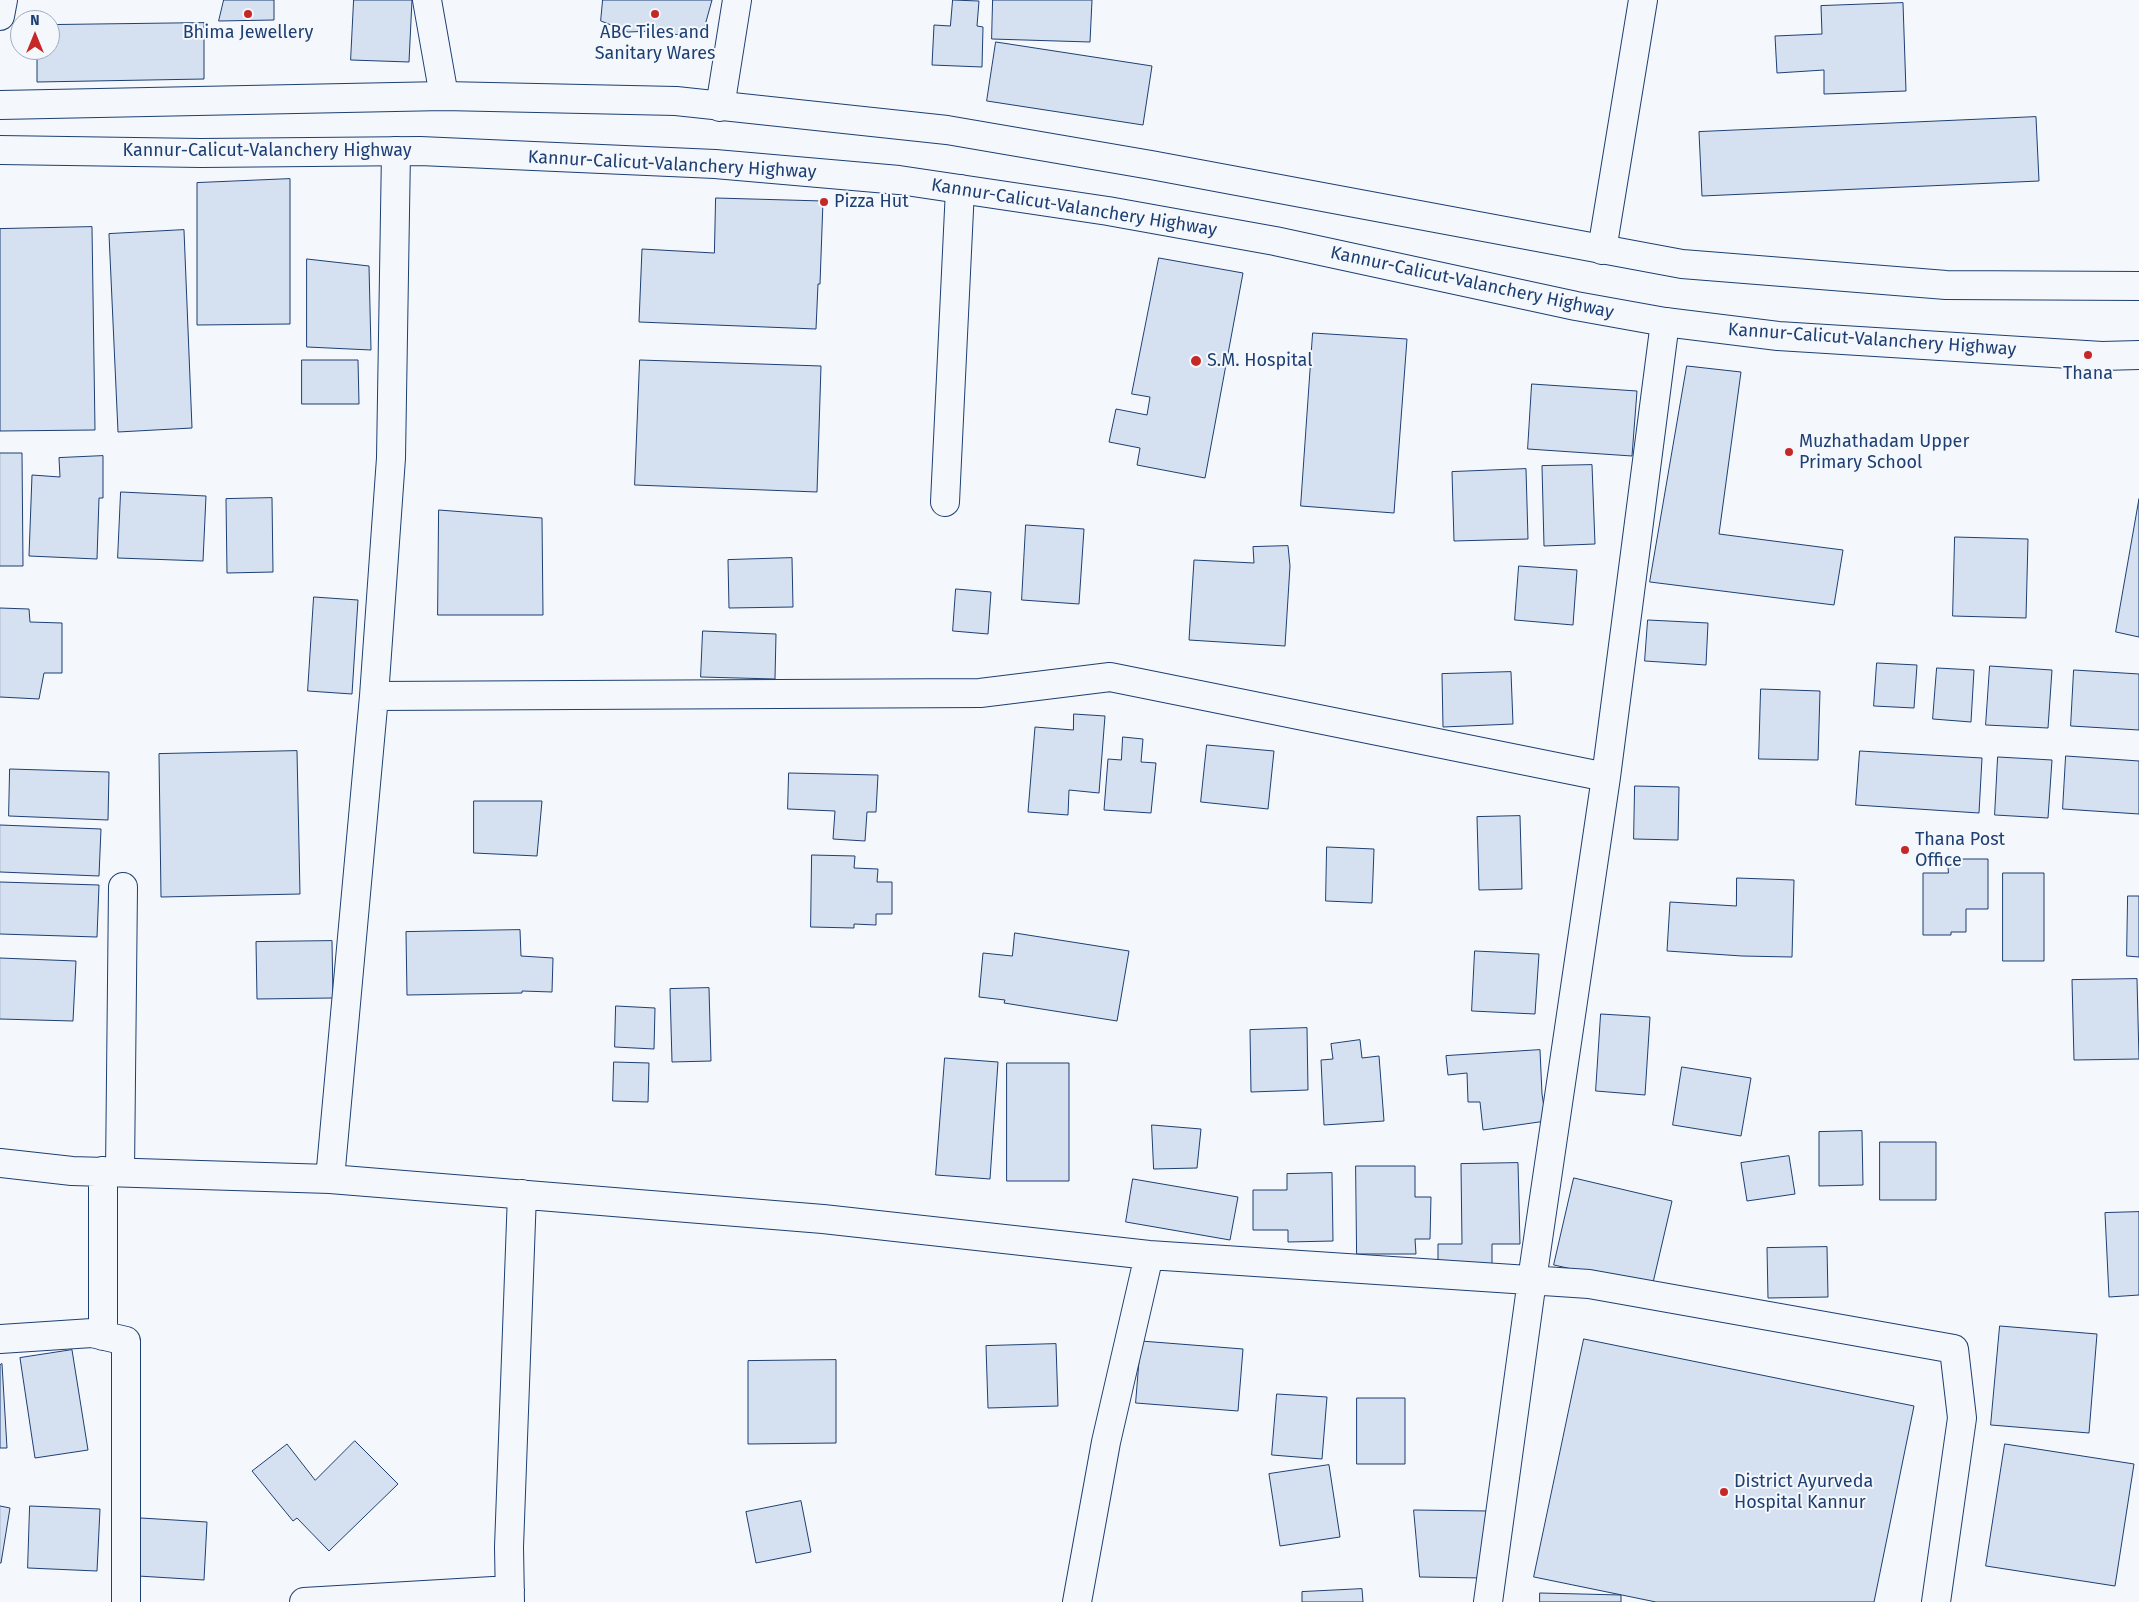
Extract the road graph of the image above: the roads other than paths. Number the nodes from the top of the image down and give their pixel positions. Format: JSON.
{"nodes":[{"id":1,"x":3,"y":0,"type":"edge"},
{"id":2,"x":428,"y":0,"type":"edge"},
{"id":3,"x":737,"y":0,"type":"edge"},
{"id":4,"x":1643,"y":0,"type":"edge"},
{"id":5,"x":0,"y":16,"type":"edge"},
{"id":6,"x":444,"y":96,"type":"junction"},
{"id":7,"x":0,"y":105,"type":"edge"},
{"id":8,"x":720,"y":107,"type":"junction"},
{"id":9,"x":0,"y":150,"type":"edge"},
{"id":10,"x":396,"y":151,"type":"junction"},
{"id":11,"x":960,"y":189,"type":"junction"},
{"id":12,"x":1602,"y":250,"type":"junction"},
{"id":13,"x":2139,"y":286,"type":"edge"},
{"id":14,"x":1665,"y":322,"type":"junction"},
{"id":15,"x":2139,"y":355,"type":"edge"},
{"id":16,"x":945,"y":502,"type":"dead end"},
{"id":17,"x":374,"y":696,"type":"junction"},
{"id":18,"x":1606,"y":777,"type":"junction"},
{"id":19,"x":123,"y":887,"type":"dead end"},
{"id":20,"x":0,"y":1163,"type":"edge"},
{"id":21,"x":112,"y":1172,"type":"junction"},
{"id":22,"x":330,"y":1179,"type":"junction"},
{"id":23,"x":522,"y":1194,"type":"junction"},
{"id":24,"x":1149,"y":1255,"type":"junction"},
{"id":25,"x":1532,"y":1280,"type":"junction"},
{"id":26,"x":103,"y":1336,"type":"junction"},
{"id":27,"x":0,"y":1339,"type":"edge"},
{"id":28,"x":510,"y":1596,"type":"edge"},
{"id":29,"x":126,"y":1602,"type":"edge"},
{"id":30,"x":304,"y":1602,"type":"edge"},
{"id":31,"x":1077,"y":1602,"type":"edge"},
{"id":32,"x":1488,"y":1602,"type":"edge"},
{"id":33,"x":1936,"y":1602,"type":"edge"}],
"edges":[{"from":1,"to":5,"type":"main road"},
{"from":2,"to":6,"type":"main road"},
{"from":3,"to":8,"type":"main road"},
{"from":4,"to":12,"type":"main road"},
{"from":6,"to":7,"type":"main road"},
{"from":6,"to":8,"type":"main road"},
{"from":8,"to":12,"type":"main road"},
{"from":9,"to":10,"type":"main road","name":"Kannur-Calicut-Valanchery Highway"},
{"from":10,"to":11,"type":"main road","name":"Kannur-Calicut-Valanchery Highway"},
{"from":10,"to":17,"type":"main road"},
{"from":11,"to":14,"type":"main road","name":"Kannur-Calicut-Valanchery Highway"},
{"from":11,"to":16,"type":"main road"},
{"from":12,"to":13,"type":"main road"},
{"from":14,"to":15,"type":"main road","name":"Kannur-Calicut-Valanchery Highway"},
{"from":14,"to":18,"type":"main road"},
{"from":17,"to":18,"type":"main road"},
{"from":17,"to":22,"type":"main road"},
{"from":18,"to":25,"type":"main road"},
{"from":19,"to":21,"type":"main road"},
{"from":20,"to":21,"type":"main road"},
{"from":21,"to":22,"type":"main road"},
{"from":21,"to":26,"type":"main road"},
{"from":22,"to":23,"type":"main road"},
{"from":23,"to":24,"type":"main road"},
{"from":23,"to":28,"type":"main road"},
{"from":24,"to":25,"type":"main road"},
{"from":24,"to":31,"type":"main road"},
{"from":25,"to":32,"type":"main road"},
{"from":25,"to":33,"type":"main road"},
{"from":26,"to":27,"type":"main road"},
{"from":26,"to":29,"type":"main road"},
{"from":28,"to":30,"type":"main road"}]}
